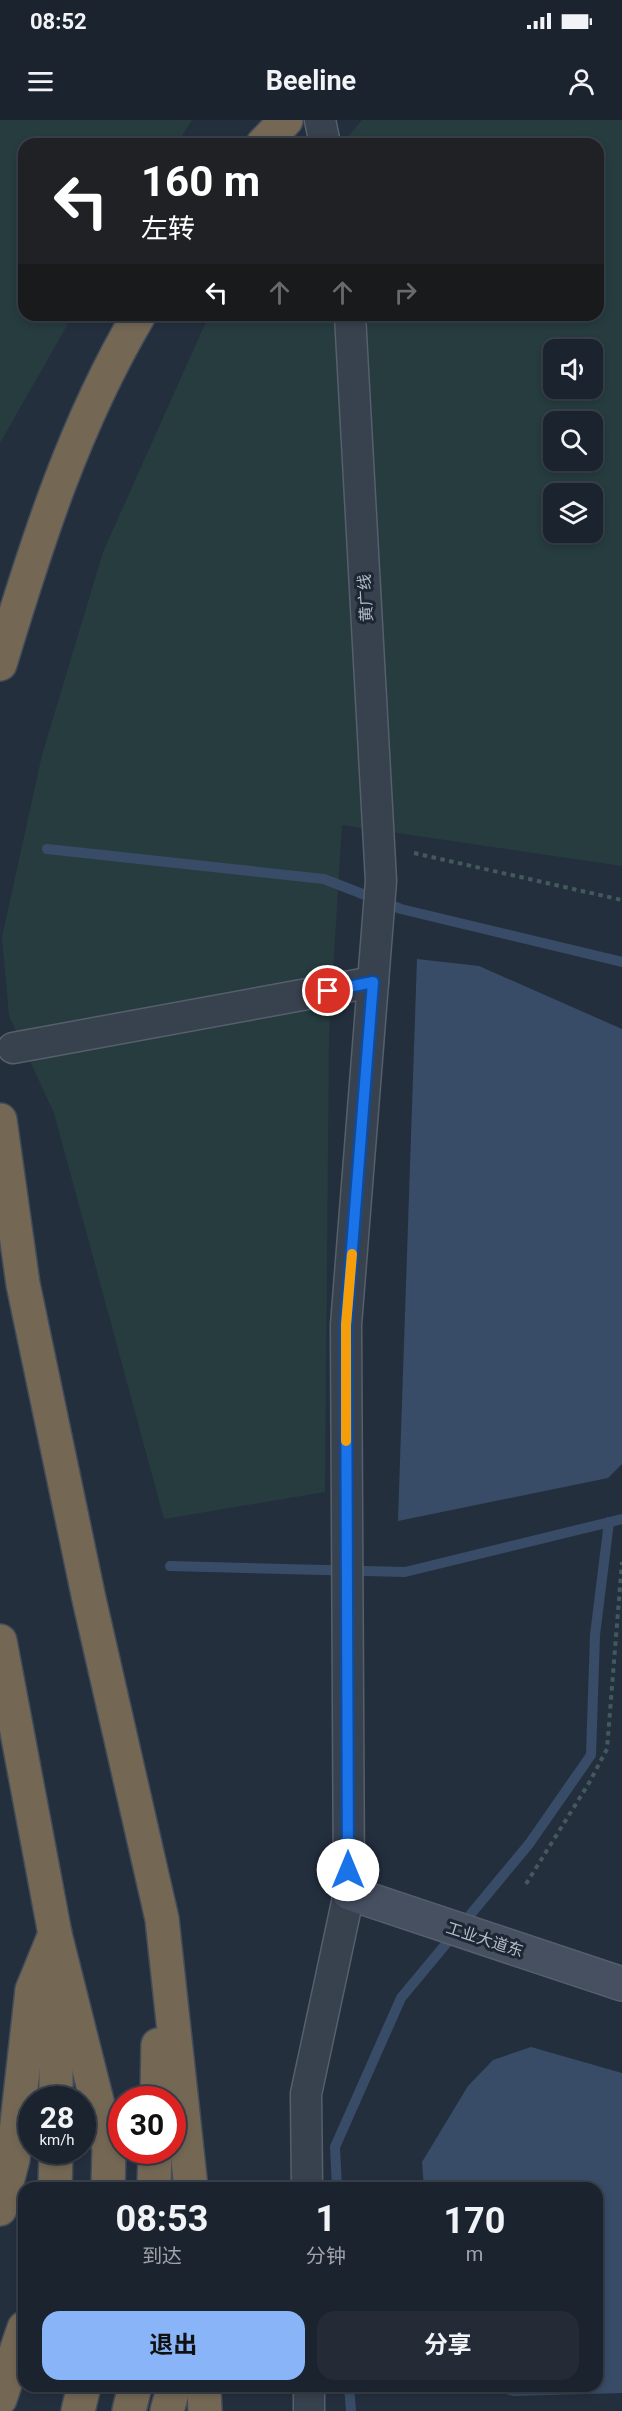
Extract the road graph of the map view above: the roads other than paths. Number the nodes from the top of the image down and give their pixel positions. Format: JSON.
{"nodes":[{"id":1,"x":286,"y":120,"type":"edge"},
{"id":2,"x":320,"y":120,"type":"edge"},
{"id":3,"x":269,"y":138,"type":"edge"},
{"id":4,"x":324,"y":138,"type":"edge"},
{"id":5,"x":136,"y":321,"type":"edge"},
{"id":6,"x":350,"y":321,"type":"edge"},
{"id":7,"x":0,"y":664,"type":"edge"},
{"id":8,"x":373,"y":982,"type":"junction"},
{"id":9,"x":13,"y":1048,"type":"dead end"},
{"id":10,"x":0,"y":1120,"type":"edge"},
{"id":11,"x":0,"y":1208,"type":"edge"},
{"id":12,"x":23,"y":1284,"type":"junction"},
{"id":13,"x":0,"y":1641,"type":"edge"},
{"id":14,"x":348,"y":1893,"type":"junction"},
{"id":15,"x":162,"y":1919,"type":"junction"},
{"id":16,"x":55,"y":1934,"type":"junction"},
{"id":17,"x":622,"y":1984,"type":"edge"},
{"id":18,"x":56,"y":2086,"type":"edge"},
{"id":19,"x":157,"y":2086,"type":"edge"},
{"id":20,"x":56,"y":2164,"type":"edge"},
{"id":21,"x":155,"y":2164,"type":"edge"},
{"id":22,"x":55,"y":2182,"type":"edge"},
{"id":23,"x":108,"y":2182,"type":"edge"},
{"id":24,"x":154,"y":2182,"type":"edge"},
{"id":25,"x":190,"y":2182,"type":"edge"},
{"id":26,"x":307,"y":2182,"type":"edge"},
{"id":27,"x":0,"y":2209,"type":"edge"},
{"id":28,"x":18,"y":2346,"type":"edge"},
{"id":29,"x":83,"y":2392,"type":"edge"},
{"id":30,"x":134,"y":2392,"type":"edge"},
{"id":31,"x":172,"y":2392,"type":"edge"},
{"id":32,"x":204,"y":2392,"type":"edge"},
{"id":33,"x":309,"y":2392,"type":"edge"},
{"id":34,"x":0,"y":2399,"type":"edge"},
{"id":35,"x":78,"y":2411,"type":"edge"},
{"id":36,"x":129,"y":2411,"type":"edge"},
{"id":37,"x":167,"y":2411,"type":"edge"},
{"id":38,"x":205,"y":2411,"type":"edge"},
{"id":39,"x":309,"y":2411,"type":"edge"}],
"edges":[{"from":1,"to":3,"type":"highway"},
{"from":2,"to":4,"type":"street"},
{"from":5,"to":7,"type":"highway"},
{"from":6,"to":8,"type":"street","name":"黄广线"},
{"from":8,"to":9,"type":"street"},
{"from":8,"to":14,"type":"street"},
{"from":10,"to":12,"type":"highway"},
{"from":11,"to":12,"type":"highway"},
{"from":12,"to":15,"type":"highway"},
{"from":13,"to":16,"type":"highway"},
{"from":14,"to":17,"type":"street","name":"工业大道东"},
{"from":14,"to":26,"type":"street"},
{"from":15,"to":19,"type":"highway"},
{"from":15,"to":25,"type":"highway"},
{"from":16,"to":18,"type":"highway"},
{"from":16,"to":23,"type":"highway"},
{"from":16,"to":27,"type":"highway"},
{"from":20,"to":22,"type":"highway"},
{"from":21,"to":24,"type":"highway"},
{"from":28,"to":34,"type":"highway"},
{"from":29,"to":35,"type":"highway"},
{"from":30,"to":36,"type":"highway"},
{"from":31,"to":37,"type":"highway"},
{"from":32,"to":38,"type":"highway"},
{"from":33,"to":39,"type":"street"}]}
